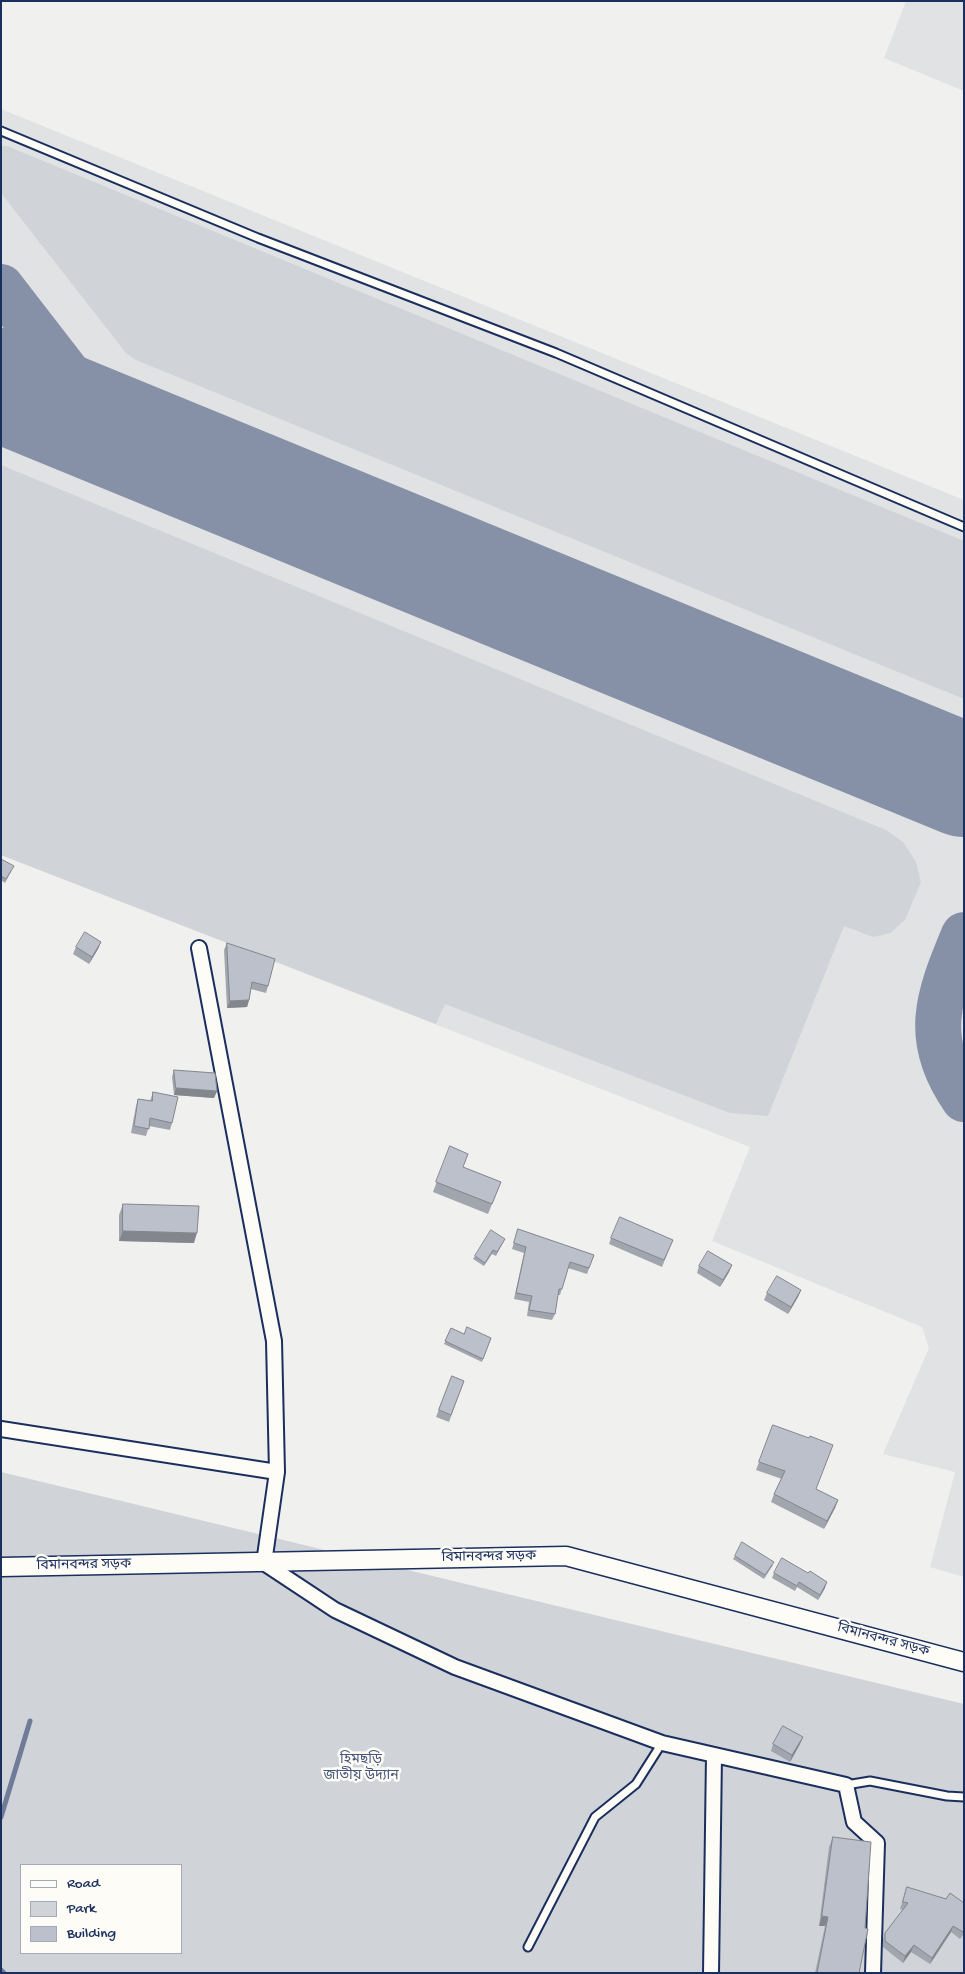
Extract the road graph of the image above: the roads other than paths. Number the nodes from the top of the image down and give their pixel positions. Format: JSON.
{"nodes":[{"id":1,"x":1,"y":131,"type":"edge"},
{"id":2,"x":964,"y":528,"type":"edge"},
{"id":3,"x":199,"y":948,"type":"dead end"},
{"id":4,"x":1,"y":1428,"type":"edge"},
{"id":5,"x":277,"y":1472,"type":"junction"},
{"id":6,"x":264,"y":1564,"type":"junction"},
{"id":7,"x":1,"y":1567,"type":"edge"},
{"id":8,"x":964,"y":1662,"type":"edge"},
{"id":9,"x":662,"y":1743,"type":"junction"},
{"id":10,"x":714,"y":1755,"type":"junction"},
{"id":11,"x":846,"y":1785,"type":"junction"},
{"id":12,"x":964,"y":1797,"type":"edge"},
{"id":13,"x":528,"y":1947,"type":"dead end"},
{"id":14,"x":711,"y":1973,"type":"edge"},
{"id":15,"x":873,"y":1973,"type":"edge"}],
"edges":[{"from":1,"to":2,"type":"lane"},
{"from":3,"to":5,"type":"street"},
{"from":4,"to":5,"type":"street"},
{"from":5,"to":6,"type":"street"},
{"from":6,"to":7,"type":"street","name":"বিমানবন্দর সড়ক"},
{"from":6,"to":8,"type":"street","name":"বিমানবন্দর সড়ক"},
{"from":6,"to":9,"type":"street"},
{"from":9,"to":10,"type":"street"},
{"from":9,"to":13,"type":"lane"},
{"from":10,"to":11,"type":"street"},
{"from":10,"to":14,"type":"street"},
{"from":11,"to":12,"type":"lane"},
{"from":11,"to":15,"type":"street"}]}
